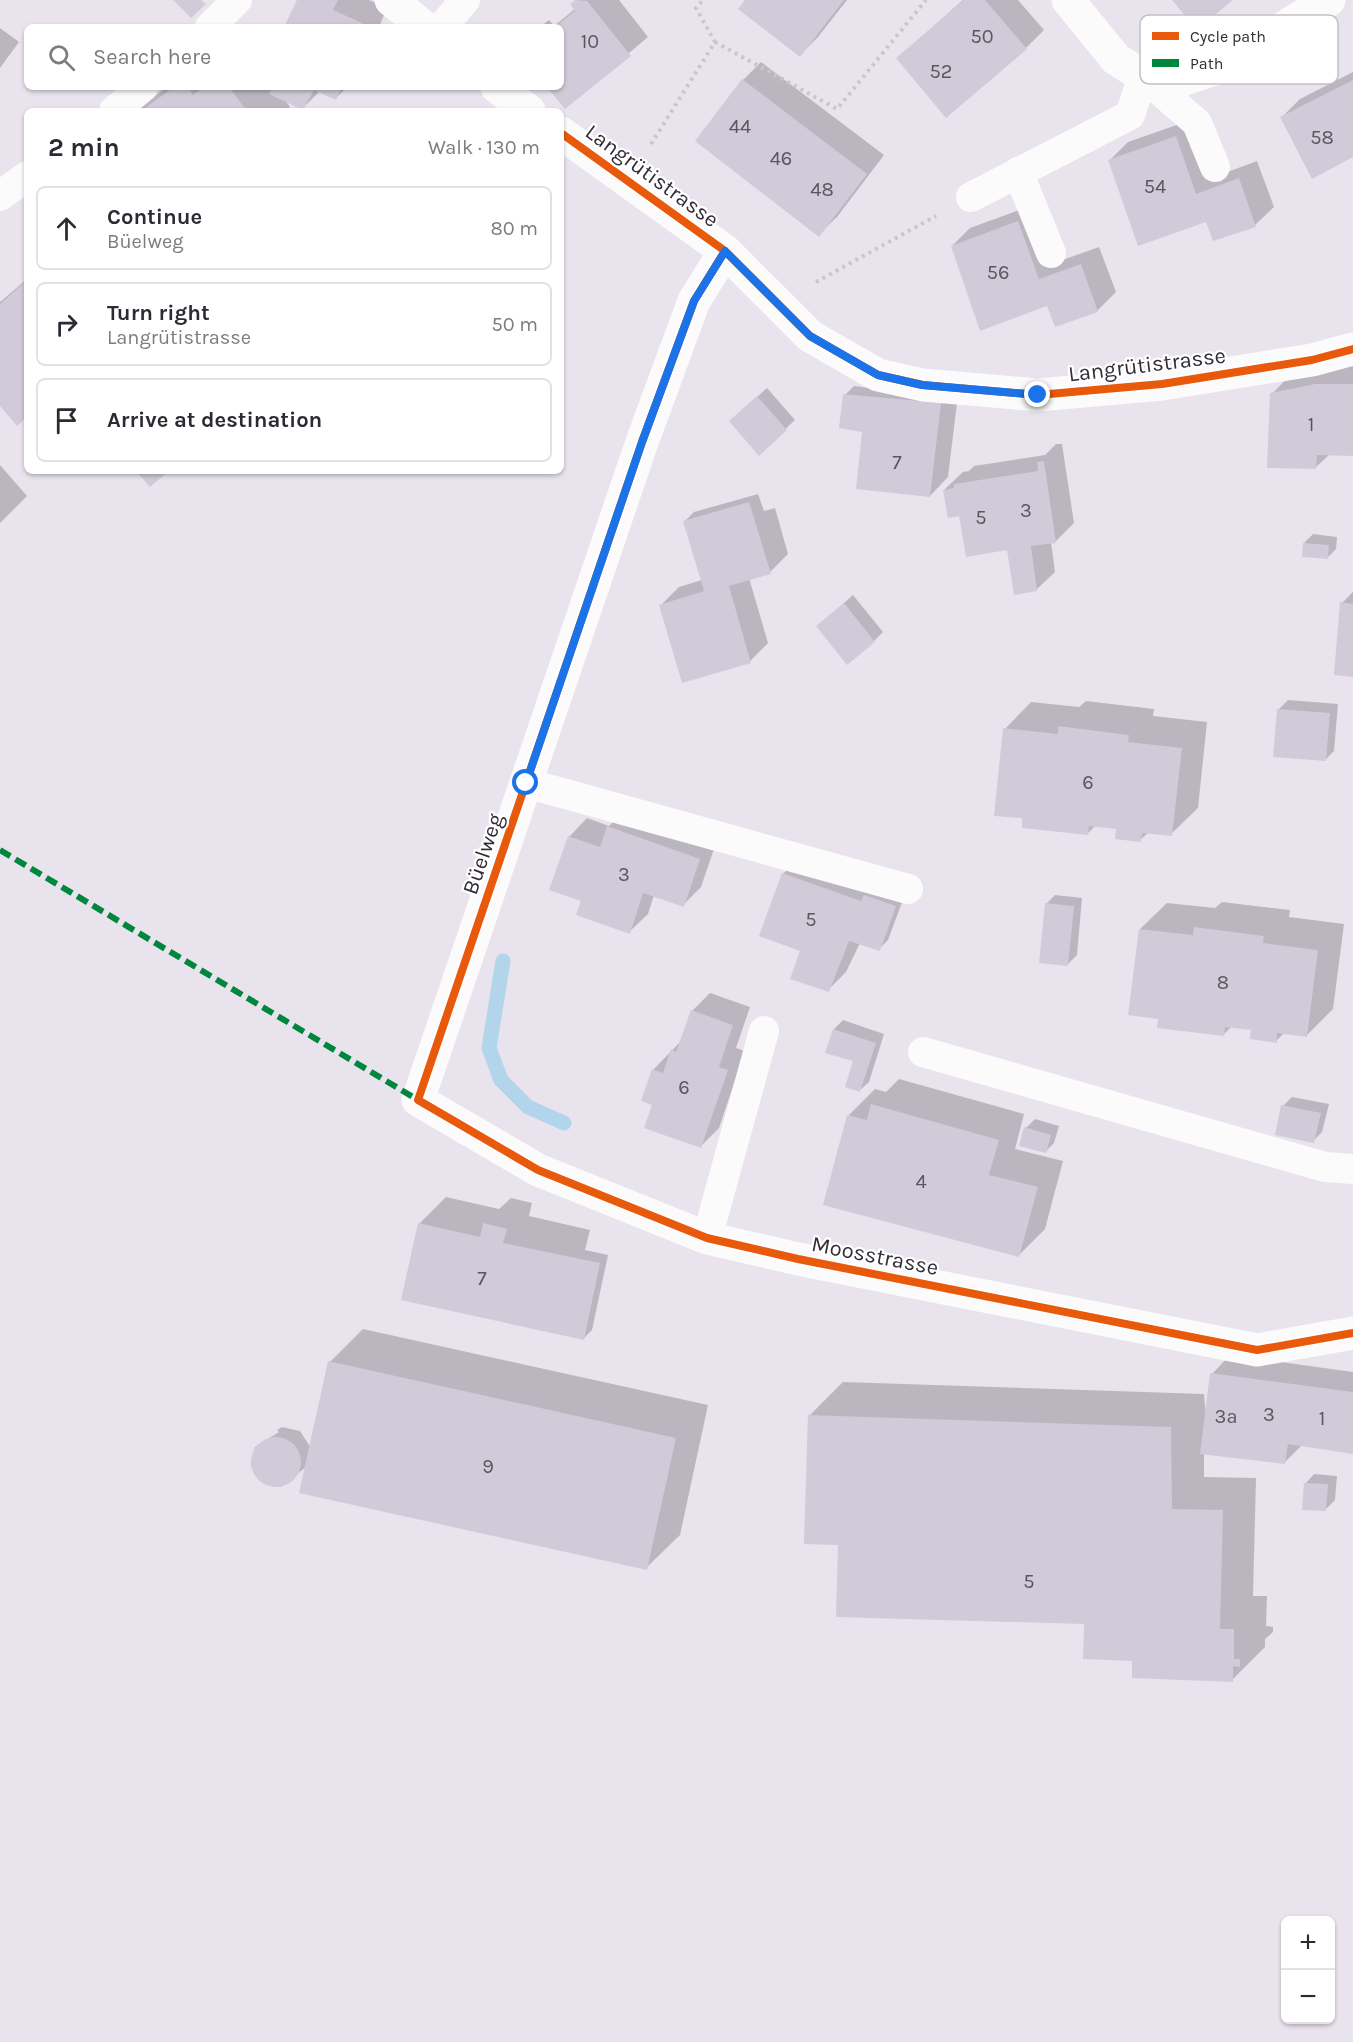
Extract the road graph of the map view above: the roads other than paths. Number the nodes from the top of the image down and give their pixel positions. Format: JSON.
{"nodes":[{"id":1,"x":237,"y":0,"type":"edge"},
{"id":2,"x":391,"y":0,"type":"edge"},
{"id":3,"x":465,"y":0,"type":"edge"},
{"id":4,"x":1068,"y":0,"type":"edge"},
{"id":5,"x":1329,"y":0,"type":"edge"},
{"id":6,"x":1304,"y":15,"type":"edge"},
{"id":7,"x":213,"y":24,"type":"edge"},
{"id":8,"x":420,"y":24,"type":"edge"},
{"id":9,"x":445,"y":24,"type":"edge"},
{"id":10,"x":1140,"y":74,"type":"edge"},
{"id":11,"x":1140,"y":84,"type":"edge"},
{"id":12,"x":1152,"y":84,"type":"edge"},
{"id":13,"x":139,"y":90,"type":"edge"},
{"id":14,"x":501,"y":90,"type":"edge"},
{"id":15,"x":118,"y":108,"type":"edge"},
{"id":16,"x":525,"y":108,"type":"edge"},
{"id":17,"x":564,"y":135,"type":"edge"},
{"id":18,"x":1215,"y":167,"type":"dead end"},
{"id":19,"x":1018,"y":172,"type":"junction"},
{"id":20,"x":24,"y":178,"type":"edge"},
{"id":21,"x":0,"y":196,"type":"edge"},
{"id":22,"x":971,"y":197,"type":"road end"},
{"id":23,"x":725,"y":251,"type":"junction"},
{"id":24,"x":1051,"y":253,"type":"dead end"},
{"id":25,"x":1353,"y":349,"type":"edge"},
{"id":26,"x":526,"y":783,"type":"junction"},
{"id":27,"x":908,"y":889,"type":"dead end"},
{"id":28,"x":764,"y":1031,"type":"dead end"},
{"id":29,"x":923,"y":1052,"type":"dead end"},
{"id":30,"x":418,"y":1100,"type":"joint"},
{"id":31,"x":1353,"y":1169,"type":"edge"},
{"id":32,"x":707,"y":1238,"type":"junction"},
{"id":33,"x":1353,"y":1333,"type":"edge"}],
"edges":[{"from":1,"to":7,"type":"lane"},
{"from":2,"to":8,"type":"street"},
{"from":3,"to":9,"type":"lane"},
{"from":4,"to":10,"type":"street"},
{"from":5,"to":6,"type":"street"},
{"from":11,"to":19,"type":"lane"},
{"from":12,"to":18,"type":"lane"},
{"from":13,"to":15,"type":"lane"},
{"from":14,"to":16,"type":"street"},
{"from":17,"to":23,"type":"street","name":"Langrütistrasse"},
{"from":19,"to":22,"type":"lane"},
{"from":19,"to":24,"type":"lane"},
{"from":20,"to":21,"type":"lane"},
{"from":23,"to":25,"type":"street","name":"Langrütistrasse"},
{"from":23,"to":26,"type":"street","name":"Büelweg"},
{"from":26,"to":27,"type":"lane"},
{"from":26,"to":30,"type":"street","name":"Büelweg"},
{"from":28,"to":32,"type":"lane"},
{"from":29,"to":31,"type":"lane"},
{"from":30,"to":32,"type":"street","name":"Moosstrasse"},
{"from":32,"to":33,"type":"street","name":"Moosstrasse"}]}
